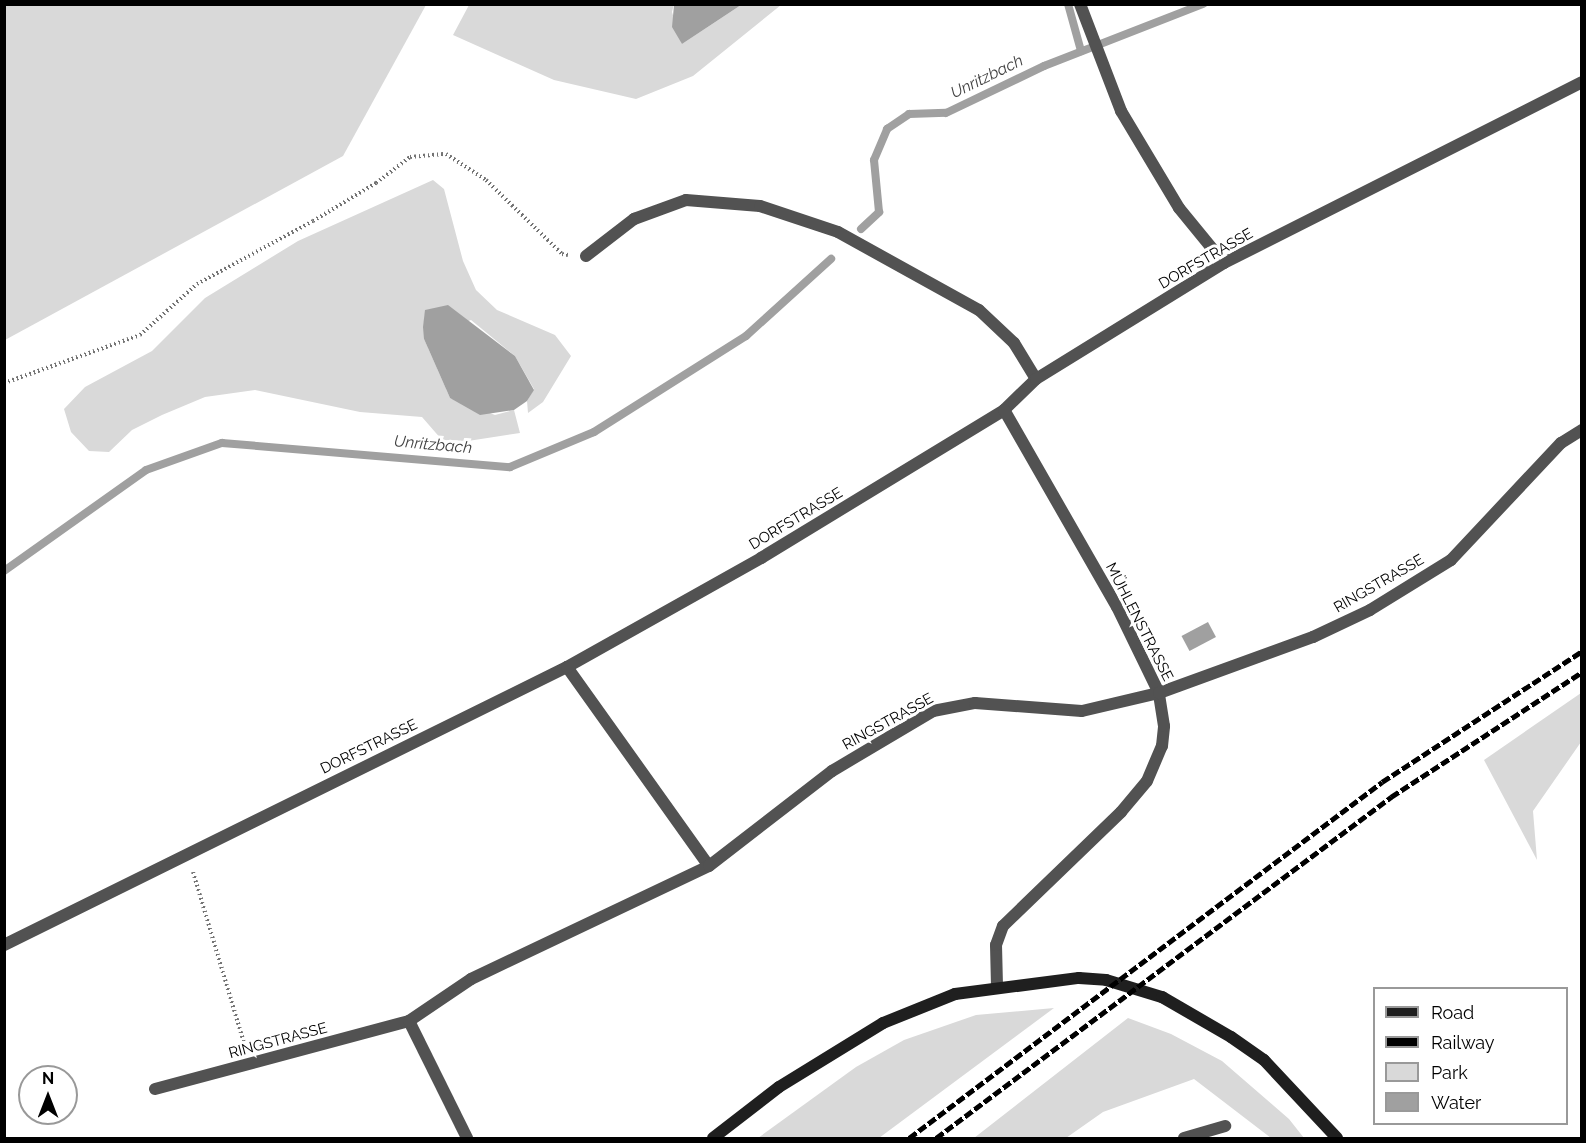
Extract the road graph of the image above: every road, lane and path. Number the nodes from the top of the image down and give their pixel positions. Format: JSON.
{"nodes":[{"id":1,"x":1080,"y":4,"type":"edge"},
{"id":2,"x":1581,"y":82,"type":"edge"},
{"id":3,"x":586,"y":256,"type":"joint"},
{"id":4,"x":1224,"y":263,"type":"junction"},
{"id":5,"x":1036,"y":379,"type":"junction"},
{"id":6,"x":4,"y":382,"type":"edge"},
{"id":7,"x":1004,"y":410,"type":"junction"},
{"id":8,"x":1581,"y":430,"type":"edge"},
{"id":9,"x":567,"y":667,"type":"junction"},
{"id":10,"x":1159,"y":693,"type":"junction"},
{"id":11,"x":187,"y":853,"type":"junction"},
{"id":12,"x":709,"y":866,"type":"junction"},
{"id":13,"x":4,"y":945,"type":"edge"},
{"id":14,"x":997,"y":986,"type":"junction"},
{"id":15,"x":409,"y":1021,"type":"junction"},
{"id":16,"x":250,"y":1064,"type":"junction"},
{"id":17,"x":155,"y":1089,"type":"dead end"},
{"id":18,"x":1225,"y":1126,"type":"dead end"},
{"id":19,"x":467,"y":1138,"type":"edge"},
{"id":20,"x":713,"y":1138,"type":"edge"},
{"id":21,"x":1184,"y":1138,"type":"edge"},
{"id":22,"x":1338,"y":1138,"type":"edge"}],
"edges":[{"from":1,"to":4,"type":"street"},
{"from":2,"to":4,"type":"street","name":"DORFSTRASSE"},
{"from":3,"to":5,"type":"street"},
{"from":3,"to":6,"type":"path"},
{"from":4,"to":5,"type":"street","name":"DORFSTRASSE"},
{"from":5,"to":7,"type":"street","name":"DORFSTRASSE"},
{"from":7,"to":9,"type":"street","name":"DORFSTRASSE"},
{"from":7,"to":10,"type":"street","name":"MÜHLENSTRASSE"},
{"from":8,"to":10,"type":"street","name":"RINGSTRASSE"},
{"from":9,"to":11,"type":"street","name":"DORFSTRASSE"},
{"from":9,"to":12,"type":"street"},
{"from":10,"to":12,"type":"street","name":"RINGSTRASSE"},
{"from":10,"to":14,"type":"street","name":"MÜHLENSTRASSE"},
{"from":11,"to":13,"type":"street","name":"DORFSTRASSE"},
{"from":11,"to":16,"type":"path"},
{"from":12,"to":15,"type":"street","name":"RINGSTRASSE"},
{"from":14,"to":20,"type":"main road"},
{"from":14,"to":22,"type":"main road"},
{"from":15,"to":16,"type":"street","name":"RINGSTRASSE"},
{"from":15,"to":19,"type":"street"},
{"from":16,"to":17,"type":"street","name":"RINGSTRASSE"},
{"from":18,"to":21,"type":"street"}]}
